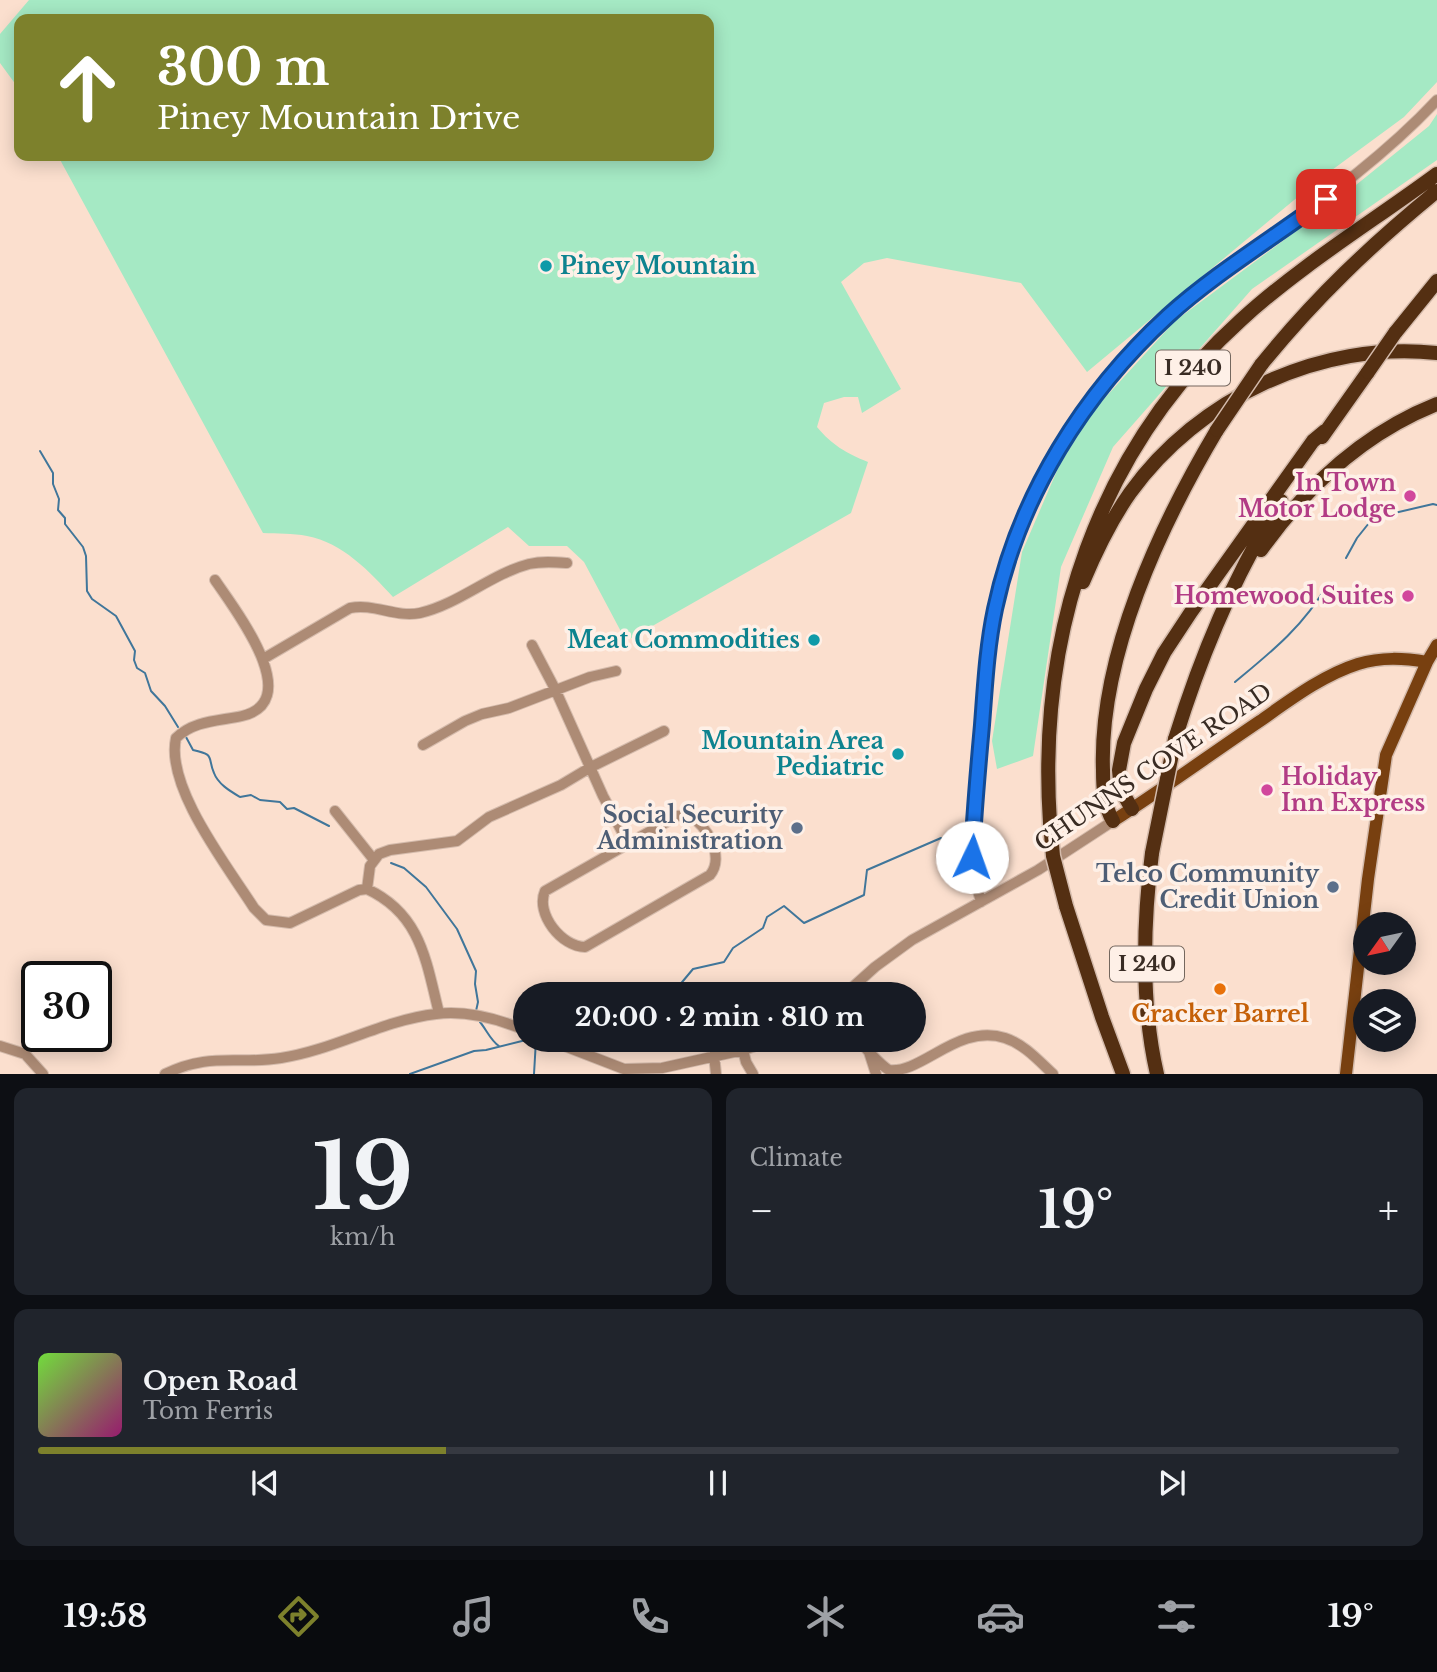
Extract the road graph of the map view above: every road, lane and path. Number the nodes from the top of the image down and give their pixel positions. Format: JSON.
{"nodes":[{"id":1,"x":1437,"y":100,"type":"edge"},
{"id":2,"x":1437,"y":174,"type":"edge"},
{"id":3,"x":1437,"y":191,"type":"edge"},
{"id":4,"x":1437,"y":281,"type":"edge"},
{"id":5,"x":1437,"y":353,"type":"edge"},
{"id":6,"x":1437,"y":404,"type":"edge"},
{"id":7,"x":1325,"y":431,"type":"junction"},
{"id":8,"x":567,"y":563,"type":"dead end"},
{"id":9,"x":215,"y":580,"type":"dead end"},
{"id":10,"x":1234,"y":588,"type":"junction"},
{"id":11,"x":532,"y":645,"type":"dead end"},
{"id":12,"x":1437,"y":645,"type":"edge"},
{"id":13,"x":1060,"y":647,"type":"junction"},
{"id":14,"x":263,"y":659,"type":"junction"},
{"id":15,"x":1427,"y":662,"type":"junction"},
{"id":16,"x":616,"y":671,"type":"dead end"},
{"id":17,"x":555,"y":689,"type":"junction"},
{"id":18,"x":664,"y":731,"type":"dead end"},
{"id":19,"x":423,"y":745,"type":"dead end"},
{"id":20,"x":591,"y":767,"type":"junction"},
{"id":21,"x":1132,"y":809,"type":"junction"},
{"id":22,"x":335,"y":811,"type":"dead end"},
{"id":23,"x":1113,"y":821,"type":"junction"},
{"id":24,"x":628,"y":844,"type":"junction"},
{"id":25,"x":373,"y":860,"type":"junction"},
{"id":26,"x":367,"y":889,"type":"junction"},
{"id":27,"x":981,"y":902,"type":"junction"},
{"id":28,"x":858,"y":982,"type":"edge"},
{"id":29,"x":439,"y":1013,"type":"junction"},
{"id":30,"x":513,"y":1025,"type":"edge"},
{"id":31,"x":0,"y":1046,"type":"edge"},
{"id":32,"x":578,"y":1052,"type":"edge"},
{"id":33,"x":731,"y":1052,"type":"edge"},
{"id":34,"x":744,"y":1052,"type":"edge"},
{"id":35,"x":869,"y":1052,"type":"joint"},
{"id":36,"x":714,"y":1055,"type":"junction"},
{"id":37,"x":620,"y":1071,"type":"edge"},
{"id":38,"x":43,"y":1073,"type":"edge"},
{"id":39,"x":165,"y":1073,"type":"edge"},
{"id":40,"x":716,"y":1073,"type":"edge"},
{"id":41,"x":753,"y":1073,"type":"edge"},
{"id":42,"x":876,"y":1073,"type":"edge"},
{"id":43,"x":1053,"y":1073,"type":"edge"},
{"id":44,"x":1124,"y":1073,"type":"edge"},
{"id":45,"x":1157,"y":1073,"type":"edge"},
{"id":46,"x":1346,"y":1073,"type":"edge"}],
"edges":[{"from":1,"to":27,"type":"street"},
{"from":2,"to":13,"type":"highway","number":"I 240"},
{"from":3,"to":23,"type":"highway","bridge":true},
{"from":4,"to":7,"type":"highway","number":"I 240","bridge":true},
{"from":5,"to":13,"type":"highway"},
{"from":6,"to":10,"type":"highway"},
{"from":7,"to":10,"type":"highway","number":"I 240"},
{"from":7,"to":21,"type":"highway"},
{"from":8,"to":14,"type":"street"},
{"from":9,"to":14,"type":"street"},
{"from":10,"to":45,"type":"highway","number":"I 240","bridge":true},
{"from":11,"to":17,"type":"street"},
{"from":12,"to":15,"type":"main road"},
{"from":13,"to":44,"type":"highway","number":"I 240","bridge":true},
{"from":14,"to":26,"type":"street"},
{"from":15,"to":21,"type":"main road","name":"CHUNNS COVE ROAD"},
{"from":15,"to":46,"type":"main road"},
{"from":16,"to":17,"type":"street"},
{"from":17,"to":19,"type":"street"},
{"from":17,"to":20,"type":"street"},
{"from":18,"to":20,"type":"street"},
{"from":20,"to":24,"type":"street"},
{"from":20,"to":25,"type":"street"},
{"from":21,"to":23,"type":"main road","name":"CHUNNS COVE ROAD"},
{"from":22,"to":25,"type":"street"},
{"from":23,"to":27,"type":"street","name":"CHUNNS COVE ROAD"},
{"from":24,"to":24,"type":"street"},
{"from":25,"to":26,"type":"street"},
{"from":26,"to":29,"type":"street"},
{"from":27,"to":28,"type":"street","name":"CHUNNS COVE ROAD"},
{"from":29,"to":30,"type":"street"},
{"from":29,"to":39,"type":"street"},
{"from":31,"to":38,"type":"street"},
{"from":32,"to":37,"type":"street"},
{"from":33,"to":36,"type":"street"},
{"from":34,"to":41,"type":"street"},
{"from":35,"to":42,"type":"street"},
{"from":35,"to":43,"type":"street"},
{"from":36,"to":37,"type":"street"},
{"from":36,"to":40,"type":"street"}]}
